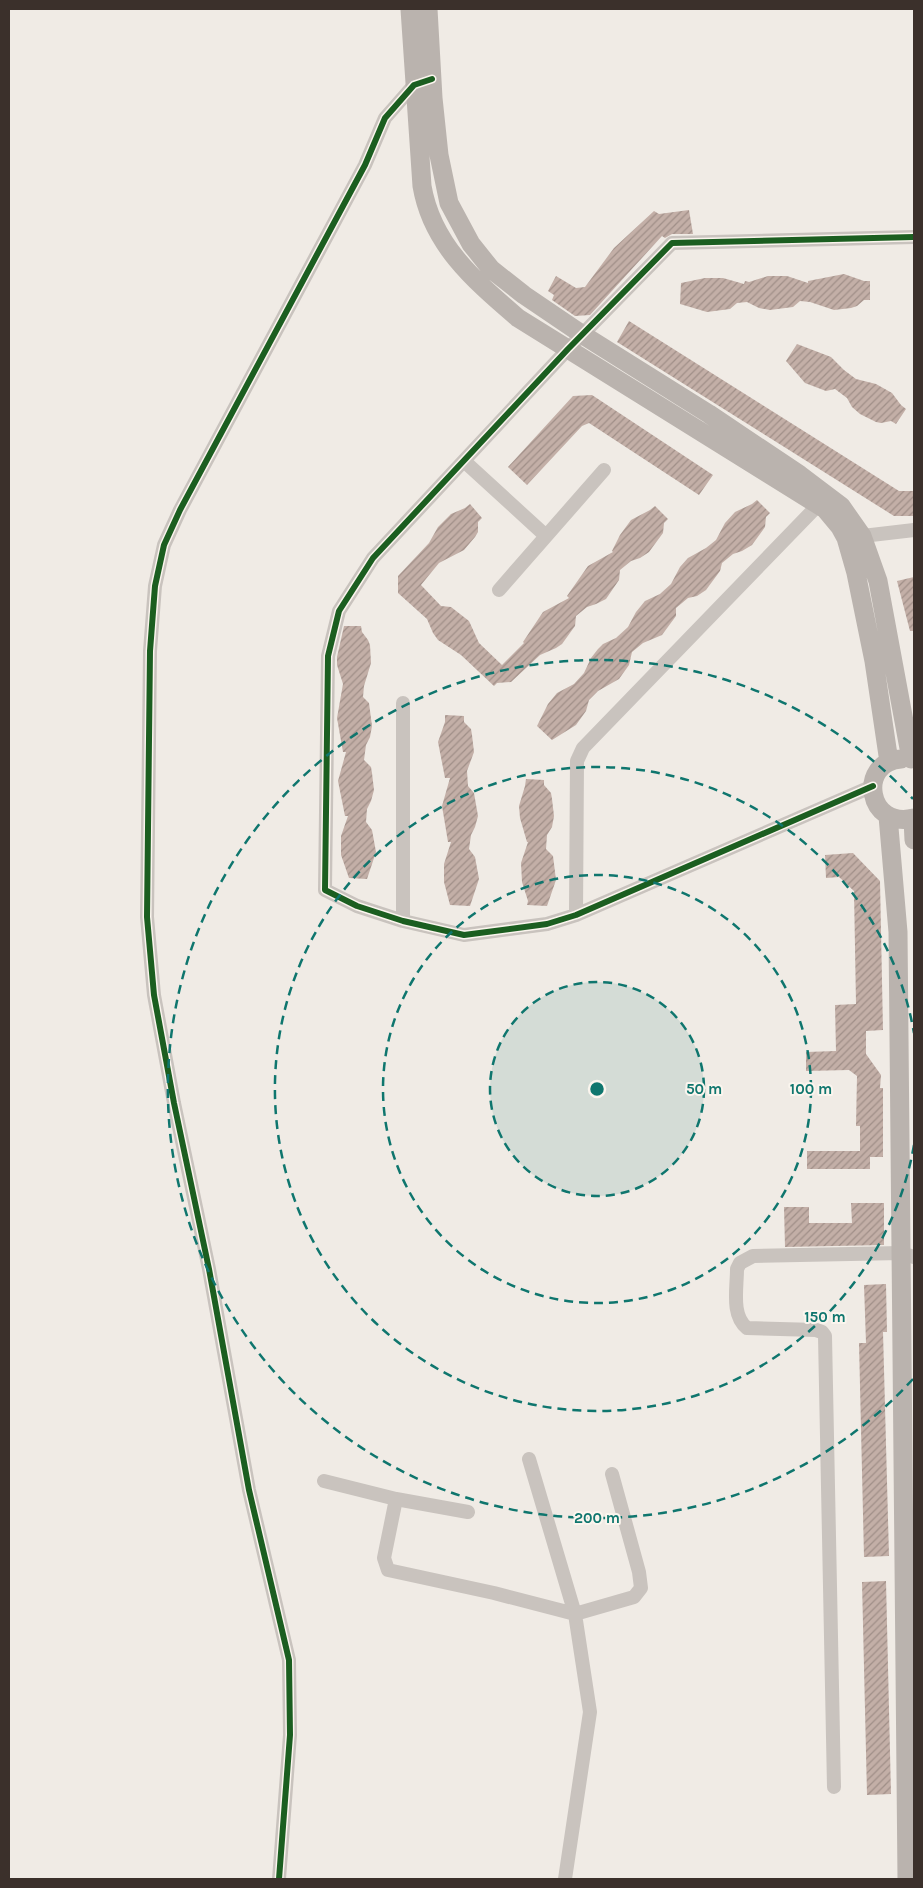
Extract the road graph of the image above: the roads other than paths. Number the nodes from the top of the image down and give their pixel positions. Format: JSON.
{"nodes":[{"id":1,"x":410,"y":9,"type":"edge"},
{"id":2,"x":428,"y":9,"type":"edge"},
{"id":3,"x":423,"y":82,"type":"junction"},
{"id":4,"x":914,"y":237,"type":"edge"},
{"id":5,"x":583,"y":335,"type":"junction"},
{"id":6,"x":568,"y":349,"type":"junction"},
{"id":7,"x":464,"y":462,"type":"junction"},
{"id":8,"x":604,"y":470,"type":"dead end"},
{"id":9,"x":823,"y":500,"type":"junction"},
{"id":10,"x":914,"y":530,"type":"edge"},
{"id":11,"x":546,"y":536,"type":"junction"},
{"id":12,"x":854,"y":537,"type":"junction"},
{"id":13,"x":499,"y":590,"type":"dead end"},
{"id":14,"x":403,"y":703,"type":"dead end"},
{"id":15,"x":913,"y":760,"type":"edge"},
{"id":16,"x":889,"y":762,"type":"junction"},
{"id":17,"x":872,"y":786,"type":"junction"},
{"id":18,"x":888,"y":816,"type":"junction"},
{"id":19,"x":914,"y":818,"type":"edge"},
{"id":20,"x":914,"y":840,"type":"edge"},
{"id":21,"x":576,"y":915,"type":"junction"},
{"id":22,"x":403,"y":921,"type":"junction"},
{"id":23,"x":908,"y":1255,"type":"edge"},
{"id":24,"x":529,"y":1459,"type":"dead end"},
{"id":25,"x":612,"y":1474,"type":"dead end"},
{"id":26,"x":324,"y":1481,"type":"dead end"},
{"id":27,"x":396,"y":1499,"type":"junction"},
{"id":28,"x":468,"y":1512,"type":"dead end"},
{"id":29,"x":575,"y":1614,"type":"junction"},
{"id":30,"x":834,"y":1787,"type":"dead end"},
{"id":31,"x":279,"y":1879,"type":"edge"},
{"id":32,"x":565,"y":1879,"type":"edge"},
{"id":33,"x":907,"y":1879,"type":"edge"}],
"edges":[{"from":1,"to":3,"type":"main road"},
{"from":2,"to":3,"type":"main road"},
{"from":3,"to":5,"type":"main road"},
{"from":3,"to":6,"type":"main road"},
{"from":3,"to":31,"type":"street"},
{"from":4,"to":5,"type":"street"},
{"from":5,"to":6,"type":"street"},
{"from":5,"to":9,"type":"main road"},
{"from":6,"to":7,"type":"street"},
{"from":6,"to":9,"type":"main road"},
{"from":7,"to":11,"type":"street"},
{"from":7,"to":22,"type":"street"},
{"from":8,"to":11,"type":"street"},
{"from":9,"to":12,"type":"main road"},
{"from":9,"to":21,"type":"street"},
{"from":10,"to":12,"type":"street"},
{"from":11,"to":13,"type":"street"},
{"from":12,"to":15,"type":"main road"},
{"from":12,"to":16,"type":"main road"},
{"from":14,"to":22,"type":"street"},
{"from":15,"to":16,"type":"main road"},
{"from":16,"to":17,"type":"main road"},
{"from":17,"to":18,"type":"main road"},
{"from":17,"to":21,"type":"street"},
{"from":18,"to":19,"type":"main road"},
{"from":18,"to":23,"type":"main road"},
{"from":19,"to":20,"type":"main road"},
{"from":21,"to":22,"type":"street"},
{"from":23,"to":30,"type":"street"},
{"from":23,"to":33,"type":"main road"},
{"from":24,"to":29,"type":"street"},
{"from":25,"to":29,"type":"street"},
{"from":26,"to":27,"type":"street"},
{"from":27,"to":28,"type":"street"},
{"from":27,"to":29,"type":"street"},
{"from":29,"to":32,"type":"street"}]}
